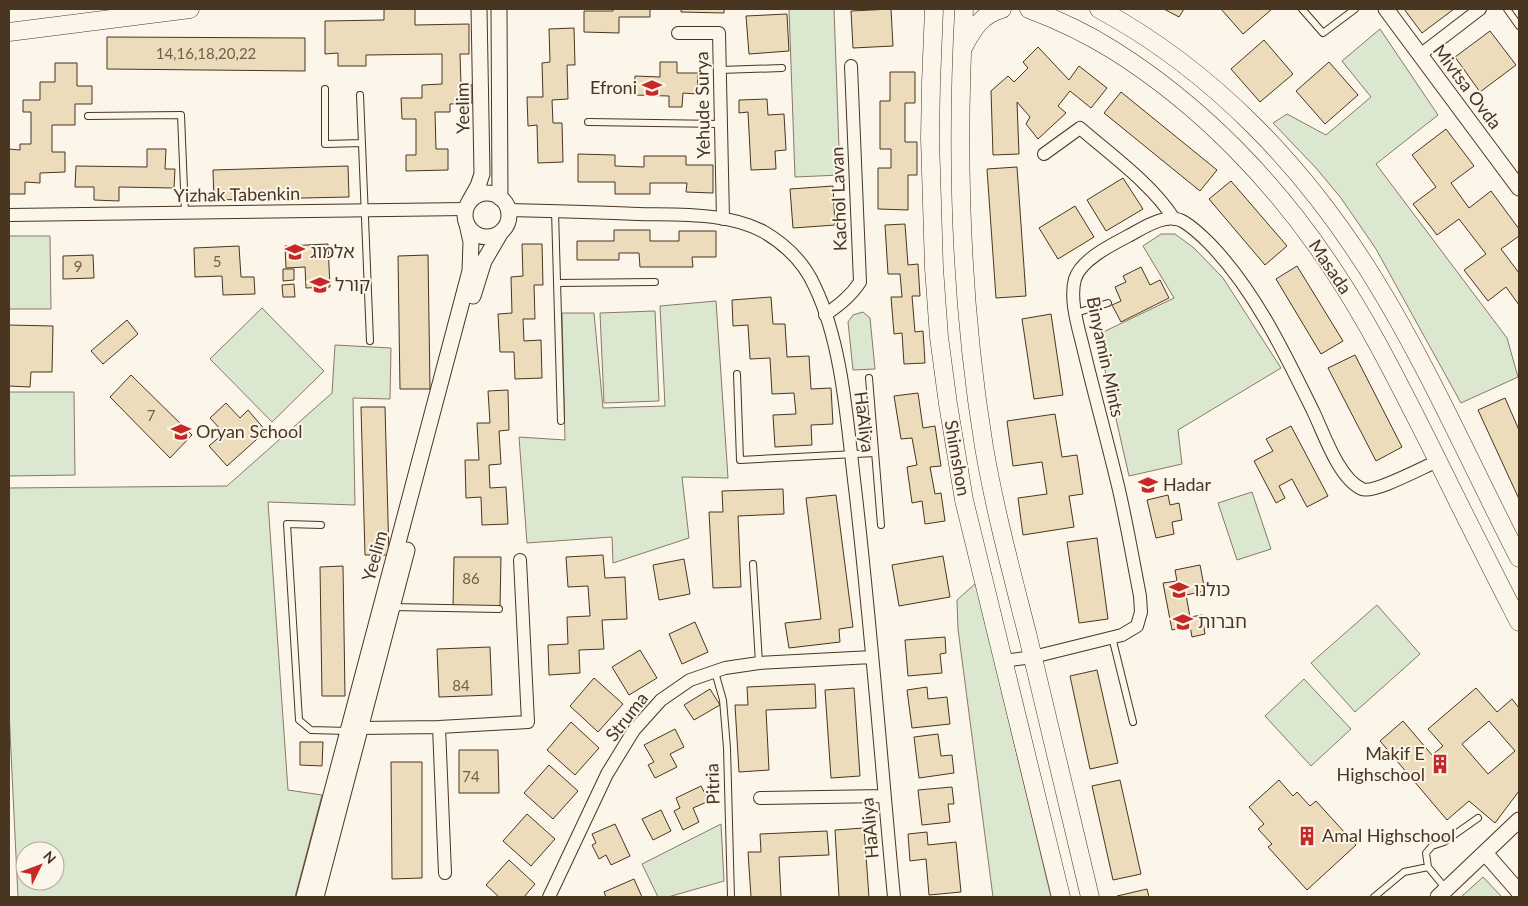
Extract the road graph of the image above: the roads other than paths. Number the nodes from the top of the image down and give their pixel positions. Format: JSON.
{"nodes":[{"id":1,"x":190,"y":9,"type":"edge"},
{"id":2,"x":479,"y":9,"type":"edge"},
{"id":3,"x":499,"y":9,"type":"edge"},
{"id":4,"x":934,"y":9,"type":"edge"},
{"id":5,"x":964,"y":9,"type":"edge"},
{"id":6,"x":1002,"y":9,"type":"edge"},
{"id":7,"x":1029,"y":9,"type":"edge"},
{"id":8,"x":1099,"y":9,"type":"edge"},
{"id":9,"x":1302,"y":9,"type":"edge"},
{"id":10,"x":1355,"y":9,"type":"edge"},
{"id":11,"x":1386,"y":9,"type":"edge"},
{"id":12,"x":1480,"y":9,"type":"edge"},
{"id":13,"x":1507,"y":9,"type":"edge"},
{"id":14,"x":1519,"y":26,"type":"edge"},
{"id":15,"x":9,"y":32,"type":"edge"},
{"id":16,"x":678,"y":33,"type":"dead end"},
{"id":17,"x":962,"y":51,"type":"junction"},
{"id":18,"x":1420,"y":55,"type":"junction"},
{"id":19,"x":851,"y":66,"type":"dead end"},
{"id":20,"x":782,"y":68,"type":"dead end"},
{"id":21,"x":720,"y":70,"type":"junction"},
{"id":22,"x":325,"y":89,"type":"dead end"},
{"id":23,"x":360,"y":95,"type":"dead end"},
{"id":24,"x":88,"y":116,"type":"dead end"},
{"id":25,"x":588,"y":122,"type":"dead end"},
{"id":26,"x":721,"y":124,"type":"junction"},
{"id":27,"x":362,"y":143,"type":"junction"},
{"id":28,"x":1044,"y":154,"type":"dead end"},
{"id":29,"x":1519,"y":188,"type":"edge"},
{"id":30,"x":504,"y":204,"type":"junction"},
{"id":31,"x":365,"y":210,"type":"junction"},
{"id":32,"x":555,"y":211,"type":"junction"},
{"id":33,"x":467,"y":212,"type":"junction"},
{"id":34,"x":185,"y":213,"type":"junction"},
{"id":35,"x":9,"y":215,"type":"edge"},
{"id":36,"x":723,"y":219,"type":"junction"},
{"id":37,"x":1174,"y":219,"type":"junction"},
{"id":38,"x":502,"y":232,"type":"junction"},
{"id":39,"x":655,"y":282,"type":"dead end"},
{"id":40,"x":558,"y":283,"type":"junction"},
{"id":41,"x":1108,"y":303,"type":"dead end"},
{"id":42,"x":1076,"y":313,"type":"junction"},
{"id":43,"x":826,"y":315,"type":"junction"},
{"id":44,"x":370,"y":341,"type":"dead end"},
{"id":45,"x":737,"y":374,"type":"dead end"},
{"id":46,"x":869,"y":378,"type":"dead end"},
{"id":47,"x":561,"y":421,"type":"dead end"},
{"id":48,"x":875,"y":453,"type":"junction"},
{"id":49,"x":851,"y":455,"type":"junction"},
{"id":50,"x":1438,"y":461,"type":"junction"},
{"id":51,"x":321,"y":525,"type":"dead end"},
{"id":52,"x":881,"y":525,"type":"dead end"},
{"id":53,"x":1519,"y":558,"type":"edge"},
{"id":54,"x":520,"y":560,"type":"dead end"},
{"id":55,"x":753,"y":564,"type":"dead end"},
{"id":56,"x":392,"y":607,"type":"junction"},
{"id":57,"x":499,"y":609,"type":"dead end"},
{"id":58,"x":1519,"y":622,"type":"edge"},
{"id":59,"x":1112,"y":637,"type":"junction"},
{"id":60,"x":872,"y":657,"type":"junction"},
{"id":61,"x":1033,"y":657,"type":"junction"},
{"id":62,"x":1003,"y":661,"type":"junction"},
{"id":63,"x":759,"y":663,"type":"junction"},
{"id":64,"x":716,"y":672,"type":"junction"},
{"id":65,"x":1133,"y":722,"type":"dead end"},
{"id":66,"x":439,"y":727,"type":"junction"},
{"id":67,"x":354,"y":729,"type":"junction"},
{"id":68,"x":884,"y":796,"type":"junction"},
{"id":69,"x":760,"y":798,"type":"dead end"},
{"id":70,"x":1478,"y":818,"type":"dead end"},
{"id":71,"x":1519,"y":820,"type":"edge"},
{"id":72,"x":1485,"y":853,"type":"junction"},
{"id":73,"x":1428,"y":866,"type":"junction"},
{"id":74,"x":446,"y":873,"type":"dead end"},
{"id":75,"x":1519,"y":892,"type":"edge"},
{"id":76,"x":1442,"y":894,"type":"edge"},
{"id":77,"x":304,"y":897,"type":"edge"},
{"id":78,"x":316,"y":897,"type":"edge"},
{"id":79,"x":550,"y":897,"type":"edge"},
{"id":80,"x":731,"y":897,"type":"edge"},
{"id":81,"x":894,"y":897,"type":"edge"},
{"id":82,"x":1061,"y":897,"type":"edge"},
{"id":83,"x":1090,"y":897,"type":"edge"},
{"id":84,"x":1374,"y":897,"type":"edge"}],
"edges":[{"from":1,"to":15,"type":"main road"},
{"from":2,"to":33,"type":"street","name":"Yeelim"},
{"from":3,"to":30,"type":"street","name":"Yeelim"},
{"from":4,"to":62,"type":"main road","name":"Shimshon"},
{"from":5,"to":17,"type":"main road","name":"Shimshon"},
{"from":6,"to":17,"type":"main road"},
{"from":7,"to":50,"type":"main road","name":"Masada"},
{"from":8,"to":53,"type":"main road","name":"Masada"},
{"from":9,"to":10,"type":"lane"},
{"from":11,"to":18,"type":"street","name":"Mivtsa Ovda"},
{"from":12,"to":18,"type":"street"},
{"from":13,"to":14,"type":"lane"},
{"from":16,"to":21,"type":"street","name":"Yehude Surya"},
{"from":17,"to":61,"type":"main road","name":"Shimshon"},
{"from":18,"to":29,"type":"street","name":"Mivtsa Ovda"},
{"from":19,"to":43,"type":"street","name":"Kachol Lavan"},
{"from":20,"to":21,"type":"lane"},
{"from":21,"to":26,"type":"street","name":"Yehude Surya"},
{"from":22,"to":27,"type":"lane"},
{"from":23,"to":27,"type":"lane"},
{"from":24,"to":34,"type":"lane"},
{"from":25,"to":26,"type":"lane"},
{"from":26,"to":36,"type":"street","name":"Yehude Surya"},
{"from":27,"to":31,"type":"lane"},
{"from":28,"to":37,"type":"street"},
{"from":30,"to":32,"type":"street","name":"HaAliya"},
{"from":30,"to":33,"type":"street"},
{"from":30,"to":38,"type":"street"},
{"from":31,"to":33,"type":"street","name":"Yizhak Tabenkin"},
{"from":31,"to":34,"type":"street","name":"Yizhak Tabenkin"},
{"from":31,"to":44,"type":"lane"},
{"from":32,"to":36,"type":"street","name":"HaAliya"},
{"from":32,"to":40,"type":"lane"},
{"from":33,"to":38,"type":"street"},
{"from":33,"to":67,"type":"street","name":"Yeelim"},
{"from":34,"to":35,"type":"street","name":"Yizhak Tabenkin"},
{"from":36,"to":43,"type":"street","name":"HaAliya"},
{"from":37,"to":42,"type":"street","name":"Binyamin Mints"},
{"from":37,"to":50,"type":"street"},
{"from":38,"to":56,"type":"street","name":"Yeelim"},
{"from":39,"to":40,"type":"lane"},
{"from":40,"to":47,"type":"lane"},
{"from":41,"to":42,"type":"lane"},
{"from":42,"to":59,"type":"street","name":"Binyamin Mints"},
{"from":43,"to":49,"type":"street","name":"HaAliya"},
{"from":45,"to":49,"type":"lane"},
{"from":46,"to":48,"type":"lane"},
{"from":48,"to":49,"type":"lane"},
{"from":48,"to":52,"type":"lane"},
{"from":49,"to":60,"type":"street","name":"HaAliya"},
{"from":50,"to":58,"type":"main road","name":"Masada"},
{"from":51,"to":67,"type":"lane"},
{"from":54,"to":66,"type":"street"},
{"from":55,"to":63,"type":"lane"},
{"from":56,"to":57,"type":"lane"},
{"from":56,"to":67,"type":"street","name":"Yeelim"},
{"from":59,"to":61,"type":"street","name":"Binyamin Mints"},
{"from":59,"to":65,"type":"lane"},
{"from":60,"to":63,"type":"street","name":"Struma"},
{"from":60,"to":68,"type":"street","name":"HaAliya"},
{"from":61,"to":62,"type":"street","name":"Binyamin Mints"},
{"from":61,"to":83,"type":"main road","name":"Shimshon"},
{"from":62,"to":82,"type":"main road","name":"Shimshon"},
{"from":63,"to":64,"type":"street","name":"Struma"},
{"from":64,"to":79,"type":"street","name":"Struma"},
{"from":64,"to":80,"type":"lane","name":"Pitria"},
{"from":66,"to":67,"type":"street"},
{"from":66,"to":74,"type":"street"},
{"from":67,"to":77,"type":"street","name":"Yeelim"},
{"from":67,"to":78,"type":"street","name":"Yeelim"},
{"from":68,"to":69,"type":"street"},
{"from":68,"to":81,"type":"street","name":"HaAliya"},
{"from":70,"to":73,"type":"lane"},
{"from":71,"to":72,"type":"street"},
{"from":72,"to":75,"type":"street"},
{"from":72,"to":76,"type":"street"},
{"from":73,"to":76,"type":"lane"},
{"from":73,"to":84,"type":"lane"}]}
